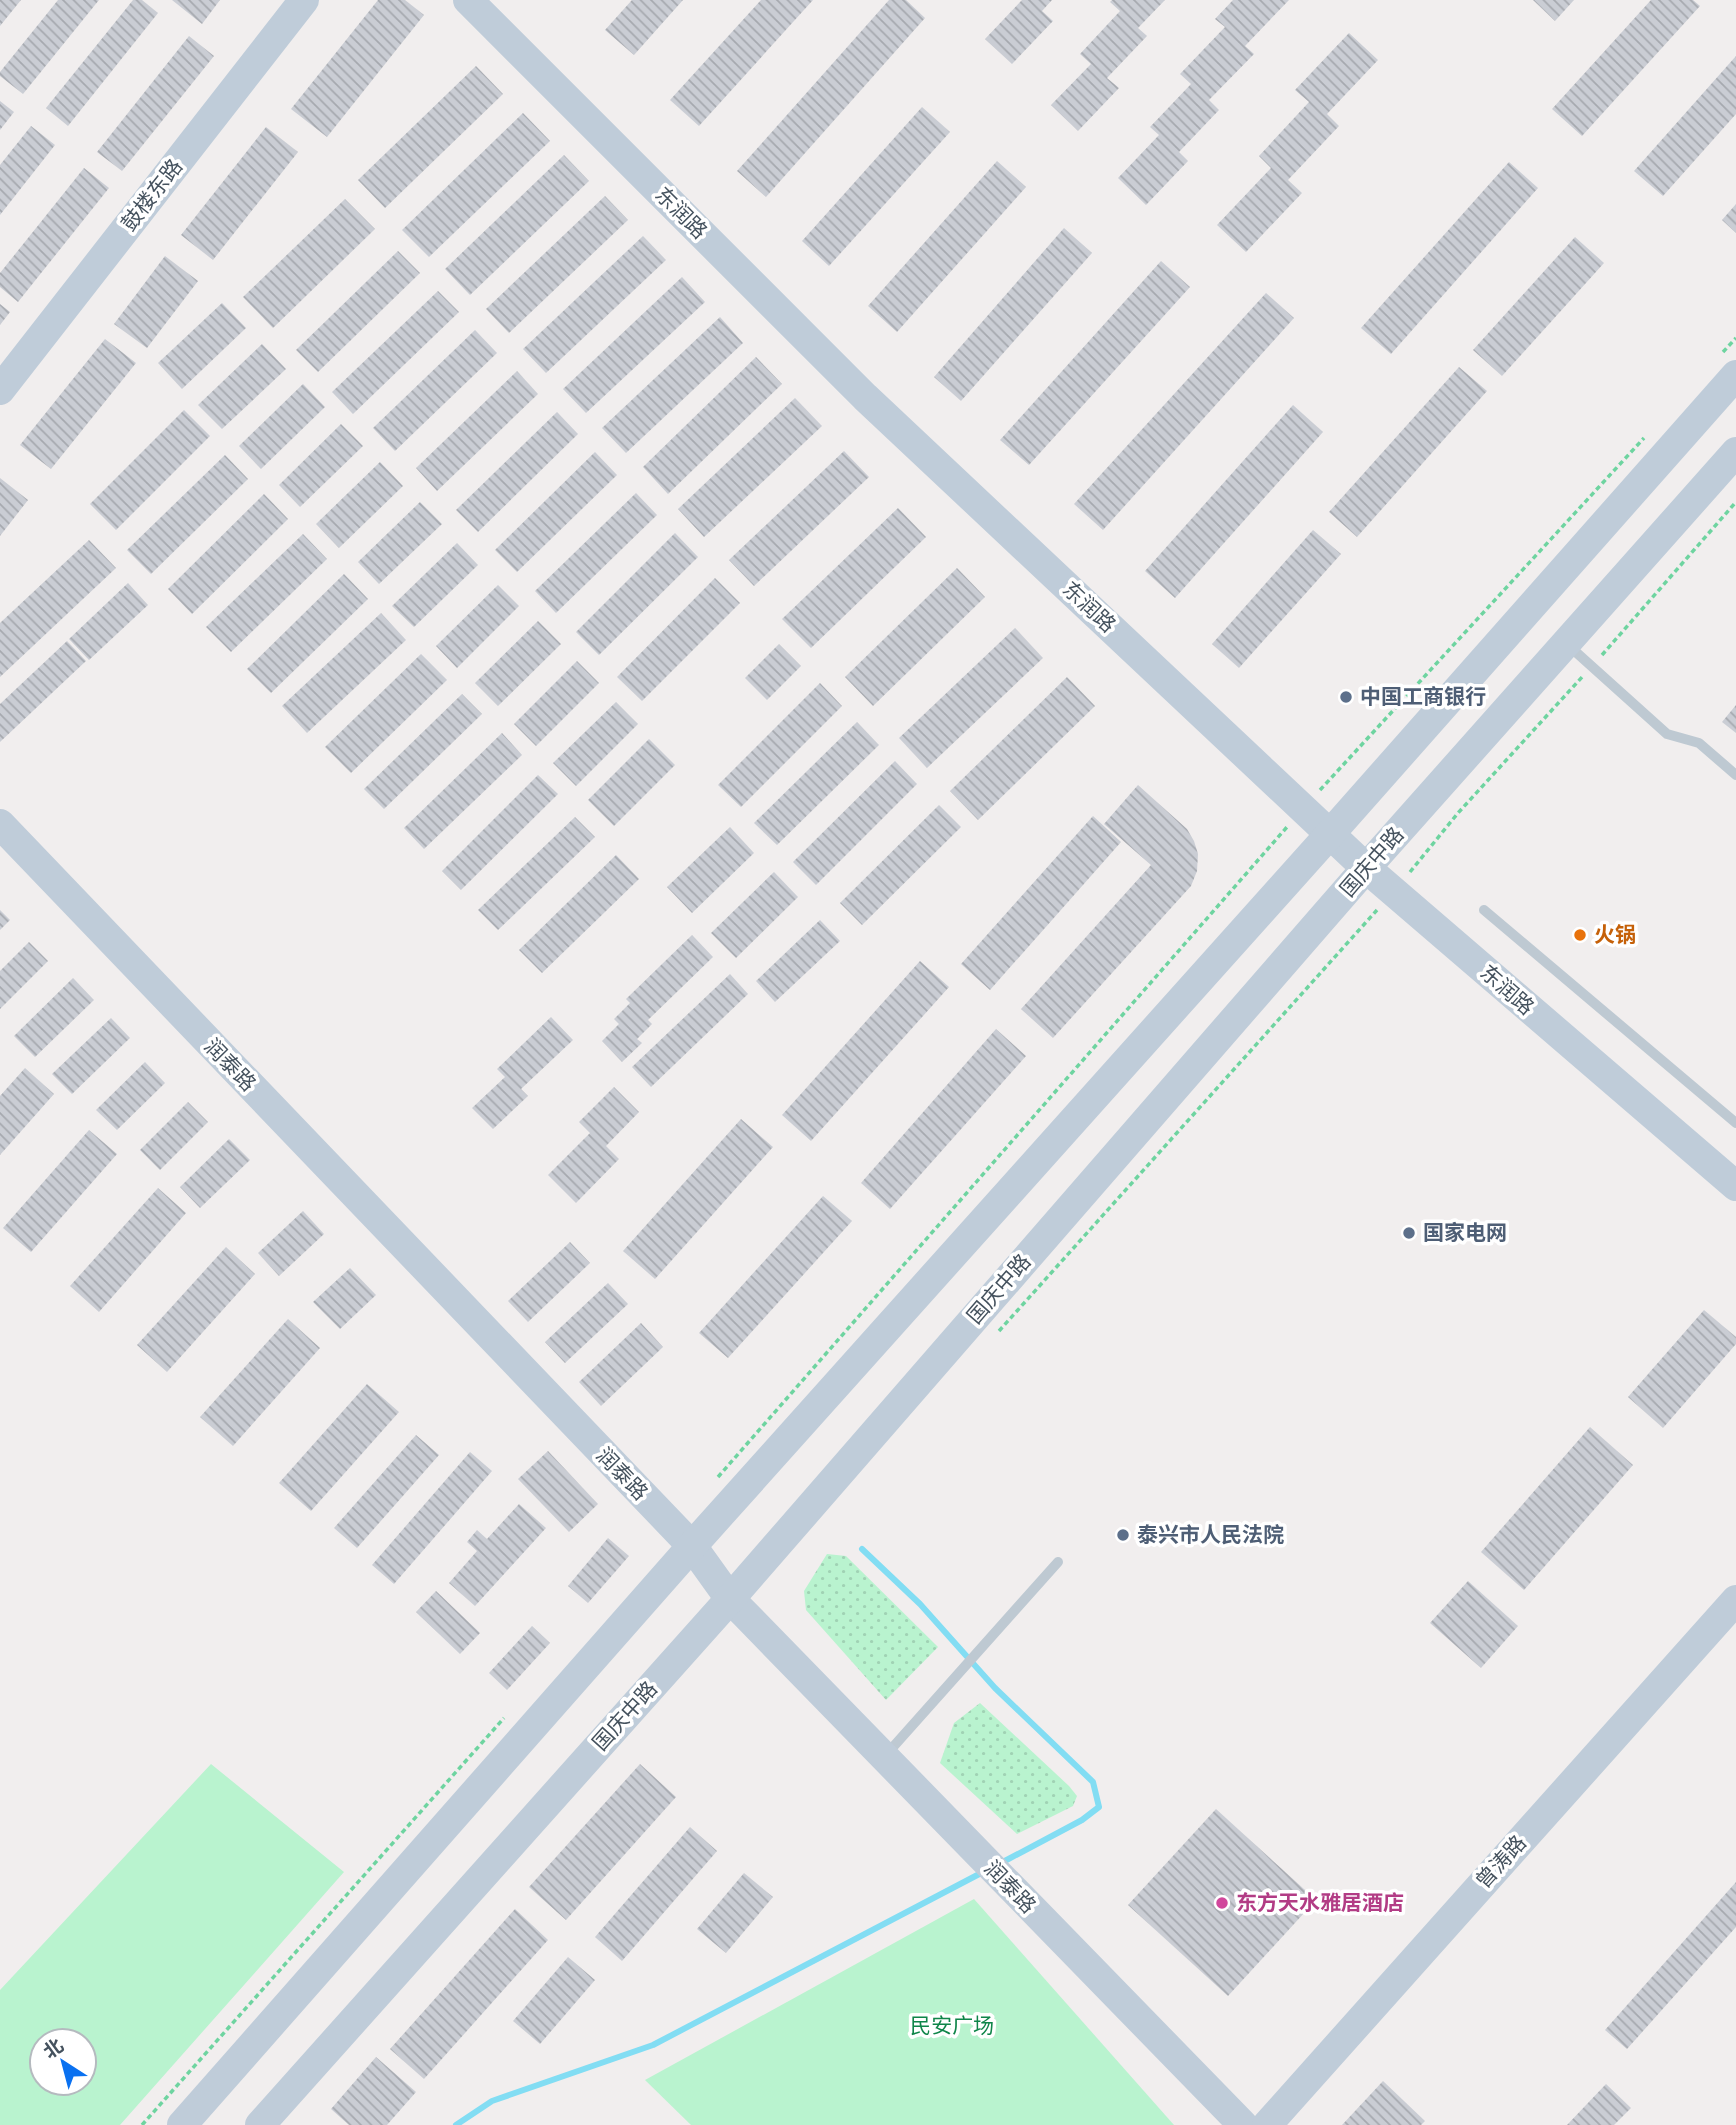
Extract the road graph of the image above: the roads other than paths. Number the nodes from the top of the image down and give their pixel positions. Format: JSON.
{"nodes":[{"id":1,"x":304,"y":0,"type":"edge"},
{"id":2,"x":468,"y":0,"type":"edge"},
{"id":3,"x":1727,"y":367,"type":"edge"},
{"id":4,"x":0,"y":390,"type":"edge"},
{"id":5,"x":1736,"y":452,"type":"edge"},
{"id":6,"x":1566,"y":643,"type":"junction"},
{"id":7,"x":1736,"y":775,"type":"edge"},
{"id":8,"x":0,"y":824,"type":"edge"},
{"id":9,"x":1330,"y":834,"type":"junction"},
{"id":10,"x":1366,"y":869,"type":"junction"},
{"id":11,"x":1484,"y":910,"type":"dead end"},
{"id":12,"x":1736,"y":1123,"type":"edge"},
{"id":13,"x":1736,"y":1186,"type":"edge"},
{"id":14,"x":692,"y":1546,"type":"junction"},
{"id":15,"x":1058,"y":1562,"type":"dead end"},
{"id":16,"x":730,"y":1599,"type":"junction"},
{"id":17,"x":1736,"y":1600,"type":"edge"},
{"id":18,"x":884,"y":1757,"type":"junction"},
{"id":19,"x":182,"y":2125,"type":"edge"},
{"id":20,"x":260,"y":2125,"type":"edge"},
{"id":21,"x":1243,"y":2125,"type":"edge"},
{"id":22,"x":1268,"y":2125,"type":"edge"}],
"edges":[{"from":1,"to":4,"type":"street","name":"鼓楼东路"},
{"from":2,"to":9,"type":"street","name":"东润路"},
{"from":3,"to":9,"type":"street"},
{"from":5,"to":6,"type":"street","name":"国庆中路"},
{"from":6,"to":7,"type":"lane"},
{"from":6,"to":10,"type":"street","name":"国庆中路"},
{"from":8,"to":14,"type":"street","name":"润泰路"},
{"from":9,"to":10,"type":"street","name":"东润路"},
{"from":9,"to":14,"type":"street"},
{"from":10,"to":13,"type":"street","name":"东润路"},
{"from":10,"to":16,"type":"street","name":"国庆中路"},
{"from":11,"to":12,"type":"lane"},
{"from":14,"to":16,"type":"street","name":"润泰路"},
{"from":14,"to":19,"type":"street"},
{"from":15,"to":18,"type":"lane"},
{"from":16,"to":18,"type":"street","name":"润泰路"},
{"from":16,"to":20,"type":"street","name":"国庆中路"},
{"from":17,"to":22,"type":"street","name":"曾涛路"},
{"from":18,"to":21,"type":"street","name":"润泰路"}]}
